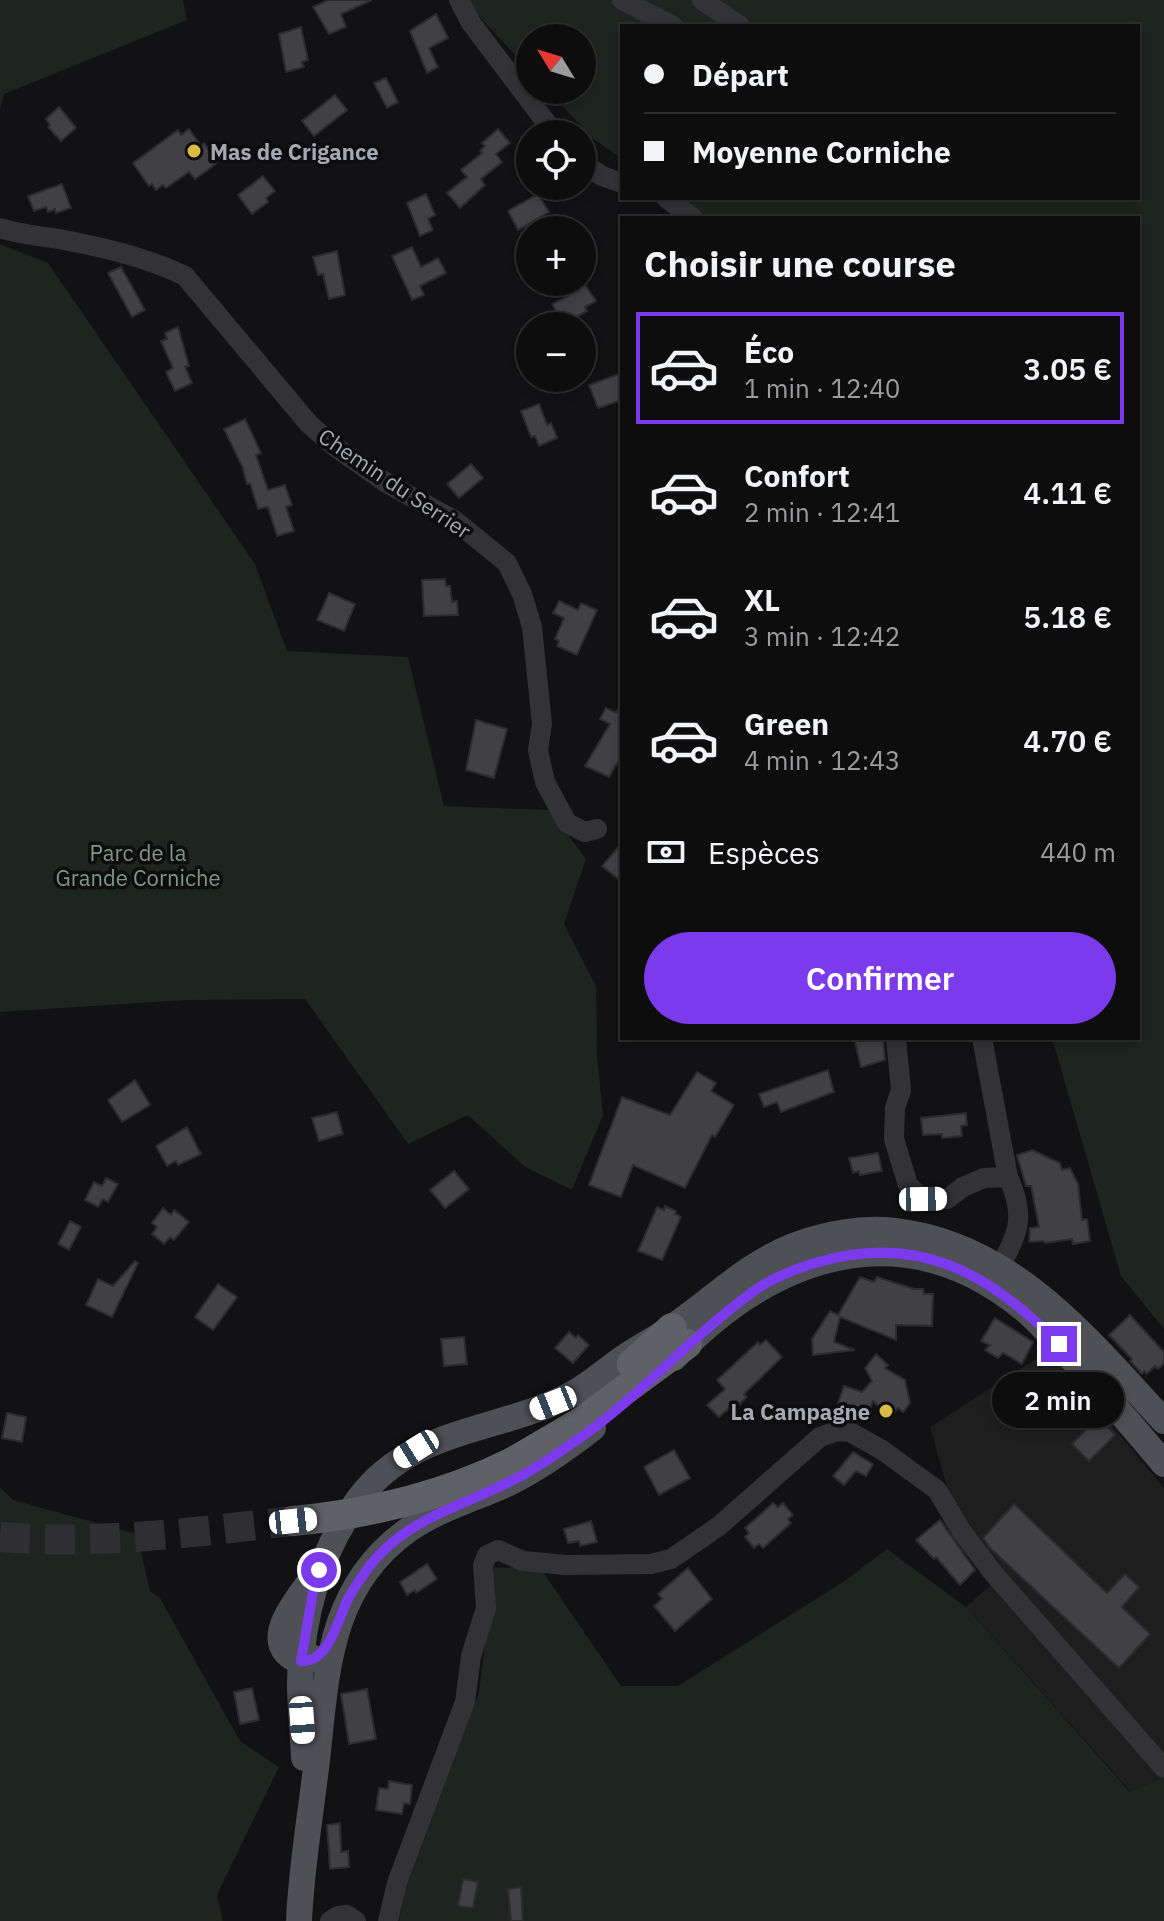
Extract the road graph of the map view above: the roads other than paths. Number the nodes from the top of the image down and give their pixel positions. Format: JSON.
{"nodes":[{"id":1,"x":459,"y":0,"type":"edge"},
{"id":2,"x":622,"y":0,"type":"edge"},
{"id":3,"x":702,"y":0,"type":"edge"},
{"id":4,"x":669,"y":24,"type":"edge"},
{"id":5,"x":737,"y":24,"type":"edge"},
{"id":6,"x":544,"y":120,"type":"edge"},
{"id":7,"x":596,"y":172,"type":"edge"},
{"id":8,"x":620,"y":182,"type":"edge"},
{"id":9,"x":669,"y":200,"type":"edge"},
{"id":10,"x":690,"y":216,"type":"edge"},
{"id":11,"x":0,"y":228,"type":"edge"},
{"id":12,"x":597,"y":829,"type":"dead end"},
{"id":13,"x":896,"y":1040,"type":"edge"},
{"id":14,"x":982,"y":1040,"type":"edge"},
{"id":15,"x":1008,"y":1177,"type":"junction"},
{"id":16,"x":1004,"y":1268,"type":"junction"},
{"id":17,"x":679,"y":1336,"type":"junction"},
{"id":18,"x":1164,"y":1421,"type":"edge"},
{"id":19,"x":1164,"y":1464,"type":"edge"},
{"id":20,"x":292,"y":1515,"type":"tunnel mouth"},
{"id":21,"x":335,"y":1630,"type":"junction"},
{"id":22,"x":301,"y":1661,"type":"junction"},
{"id":23,"x":1164,"y":1768,"type":"edge"},
{"id":24,"x":306,"y":1837,"type":"junction"},
{"id":25,"x":299,"y":1921,"type":"edge"},
{"id":26,"x":330,"y":1921,"type":"edge"},
{"id":27,"x":356,"y":1921,"type":"edge"},
{"id":28,"x":388,"y":1921,"type":"edge"}],
"edges":[{"from":1,"to":6,"type":"street"},
{"from":2,"to":4,"type":"street"},
{"from":3,"to":5,"type":"street"},
{"from":7,"to":8,"type":"street"},
{"from":9,"to":10,"type":"street"},
{"from":11,"to":12,"type":"street","name":"Chemin du Serrier"},
{"from":13,"to":15,"type":"street"},
{"from":14,"to":15,"type":"street"},
{"from":15,"to":16,"type":"street"},
{"from":16,"to":17,"type":"main road"},
{"from":16,"to":18,"type":"main road"},
{"from":17,"to":19,"type":"main road"},
{"from":17,"to":20,"type":"highway","bridge":true},
{"from":17,"to":21,"type":"main road"},
{"from":17,"to":22,"type":"main road"},
{"from":21,"to":22,"type":"main road"},
{"from":21,"to":24,"type":"main road"},
{"from":22,"to":24,"type":"main road"},
{"from":23,"to":28,"type":"street"},
{"from":24,"to":25,"type":"main road"},
{"from":26,"to":27,"type":"street"}]}
